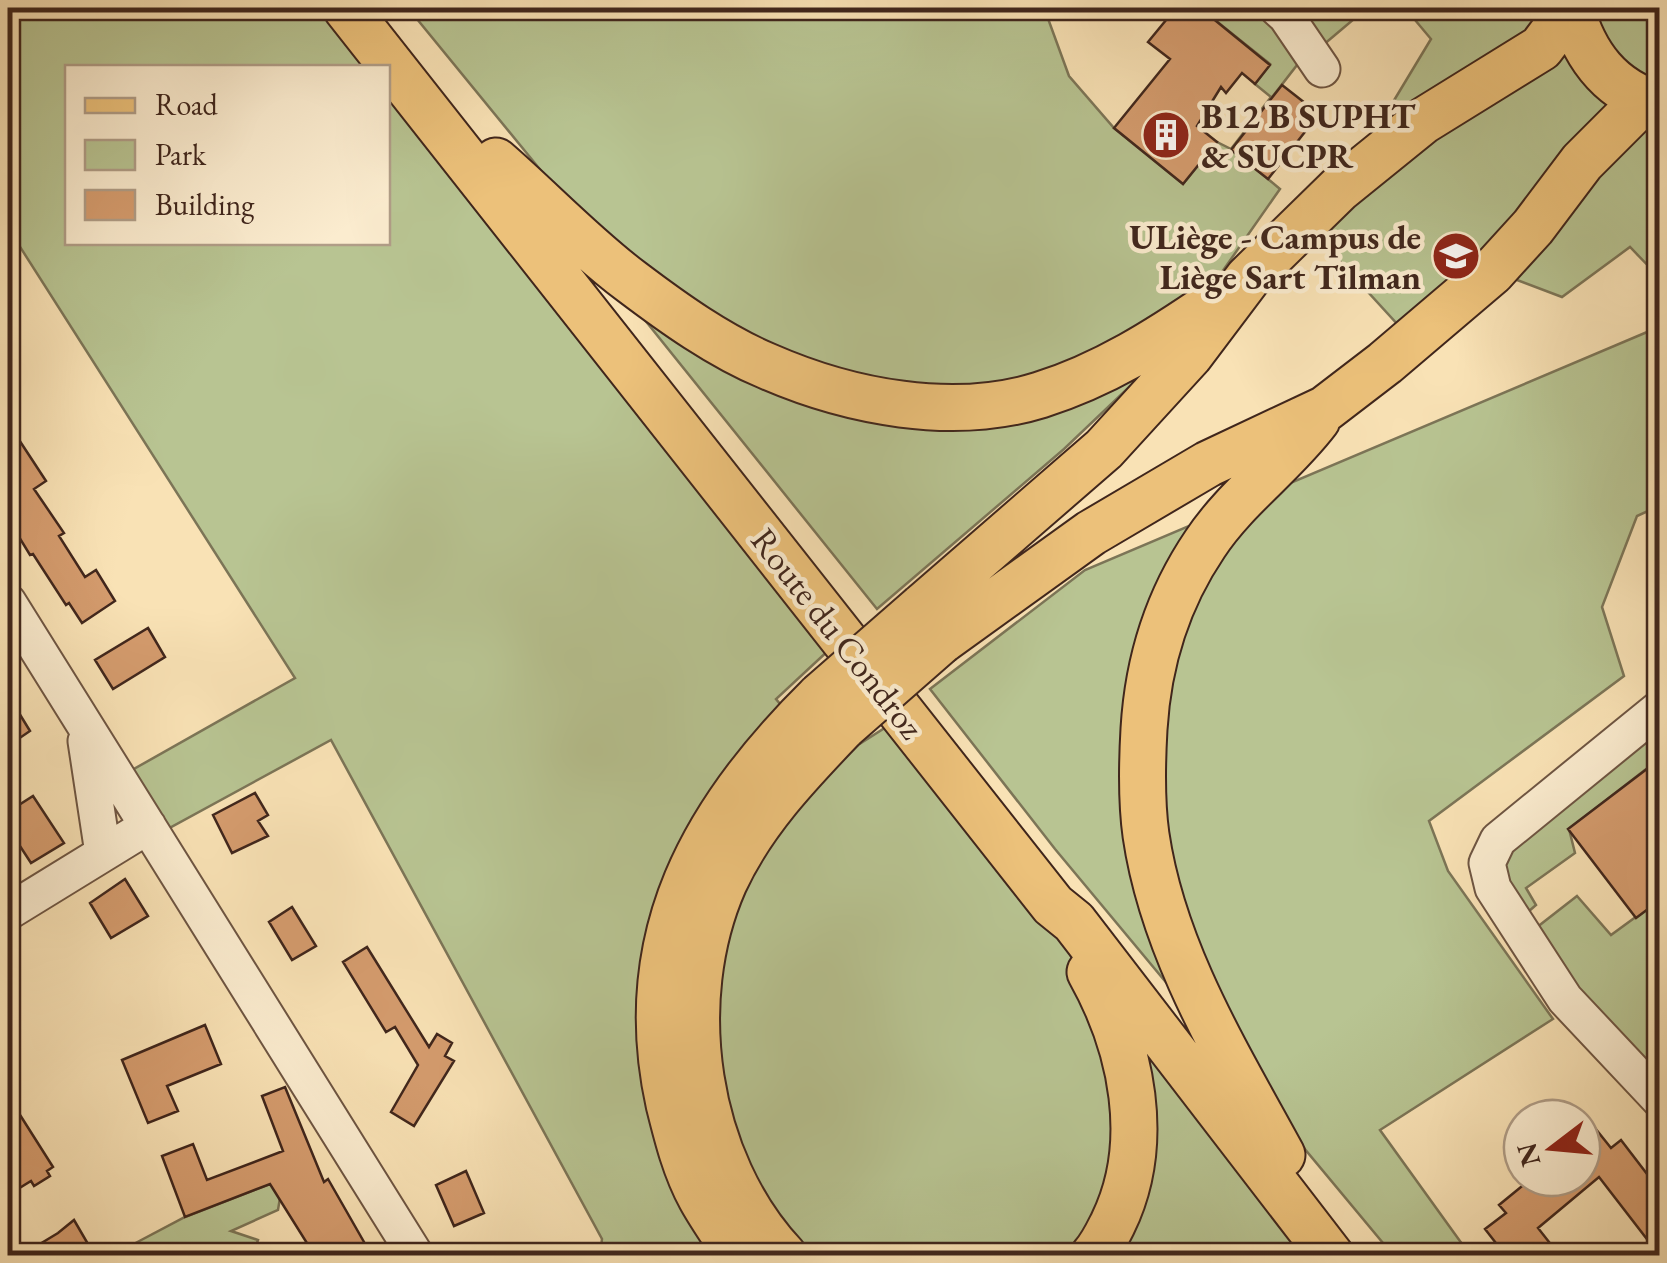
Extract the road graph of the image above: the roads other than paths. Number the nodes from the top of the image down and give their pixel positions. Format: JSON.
{"nodes":[{"id":1,"x":346,"y":8,"type":"edge"},
{"id":2,"x":376,"y":8,"type":"edge"},
{"id":3,"x":1276,"y":8,"type":"edge"},
{"id":4,"x":1571,"y":8,"type":"edge"},
{"id":5,"x":1322,"y":70,"type":"dead end"},
{"id":6,"x":1651,"y":103,"type":"edge"},
{"id":7,"x":496,"y":161,"type":"junction"},
{"id":8,"x":1248,"y":278,"type":"junction"},
{"id":9,"x":1325,"y":409,"type":"junction"},
{"id":10,"x":8,"y":602,"type":"edge"},
{"id":11,"x":932,"y":624,"type":"junction"},
{"id":12,"x":1660,"y":708,"type":"edge"},
{"id":13,"x":832,"y":711,"type":"junction"},
{"id":14,"x":84,"y":725,"type":"junction"},
{"id":15,"x":148,"y":826,"type":"junction"},
{"id":16,"x":103,"y":853,"type":"junction"},
{"id":17,"x":1052,"y":905,"type":"junction"},
{"id":18,"x":8,"y":912,"type":"edge"},
{"id":19,"x":1660,"y":1100,"type":"edge"},
{"id":20,"x":1285,"y":1161,"type":"junction"},
{"id":21,"x":416,"y":1256,"type":"edge"},
{"id":22,"x":738,"y":1256,"type":"edge"},
{"id":23,"x":784,"y":1256,"type":"edge"},
{"id":24,"x":1093,"y":1256,"type":"edge"},
{"id":25,"x":1331,"y":1256,"type":"edge"},
{"id":26,"x":1359,"y":1256,"type":"edge"}],
"edges":[{"from":1,"to":17,"type":"main road","name":"Route du Condroz"},
{"from":2,"to":7,"type":"main road","name":"Route du Condroz"},
{"from":3,"to":5,"type":"street"},
{"from":4,"to":6,"type":"main road"},
{"from":4,"to":8,"type":"main road"},
{"from":6,"to":9,"type":"main road"},
{"from":7,"to":8,"type":"main road"},
{"from":7,"to":20,"type":"main road","name":"Route du Condroz"},
{"from":8,"to":11,"type":"main road"},
{"from":9,"to":11,"type":"main road"},
{"from":9,"to":20,"type":"main road"},
{"from":10,"to":14,"type":"street"},
{"from":11,"to":13,"type":"main road","bridge":true},
{"from":12,"to":19,"type":"street"},
{"from":13,"to":22,"type":"main road"},
{"from":13,"to":23,"type":"main road"},
{"from":14,"to":15,"type":"street"},
{"from":14,"to":16,"type":"street"},
{"from":15,"to":16,"type":"street"},
{"from":15,"to":21,"type":"street"},
{"from":16,"to":18,"type":"street"},
{"from":17,"to":24,"type":"main road"},
{"from":17,"to":25,"type":"main road","name":"Route du Condroz"},
{"from":20,"to":26,"type":"main road","name":"Route du Condroz"}]}
